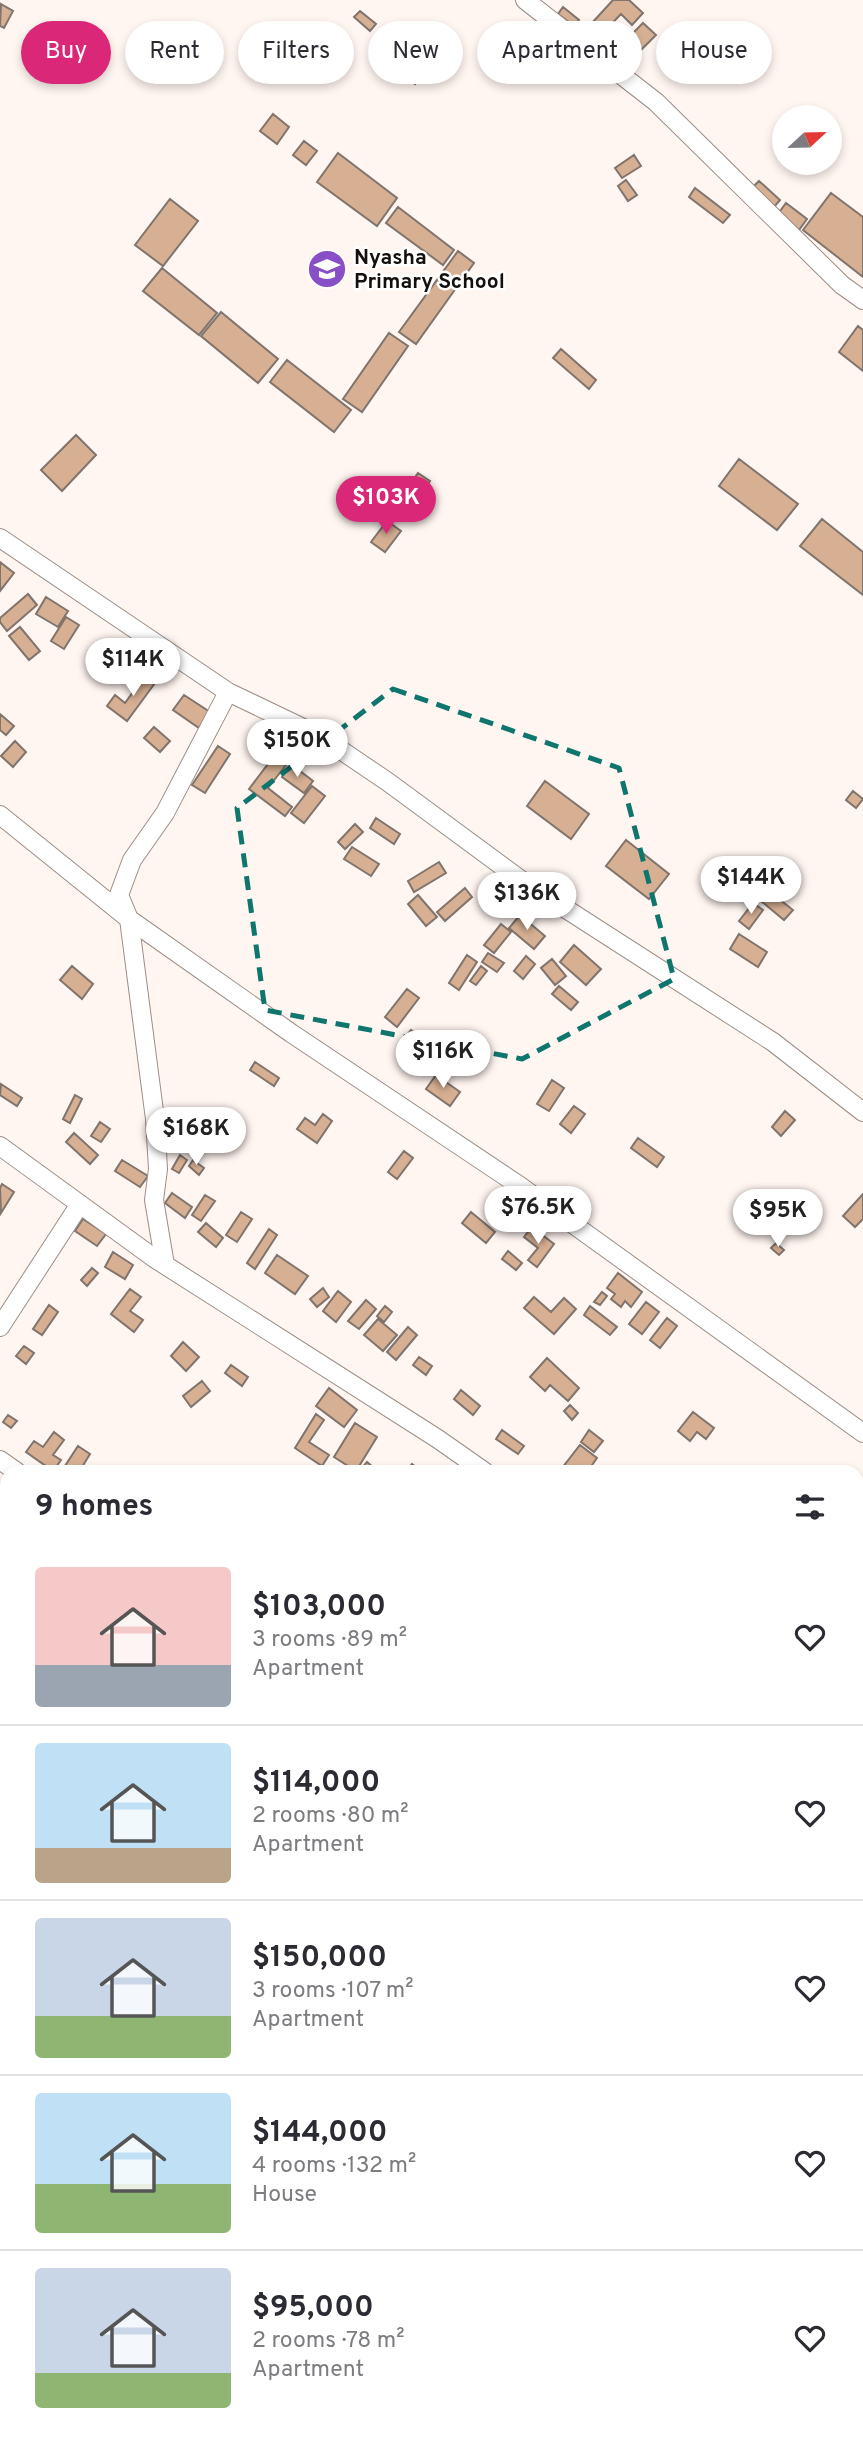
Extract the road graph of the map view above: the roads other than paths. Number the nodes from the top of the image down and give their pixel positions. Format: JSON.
{"nodes":[{"id":1,"x":525,"y":0,"type":"edge"},
{"id":2,"x":863,"y":300,"type":"edge"},
{"id":3,"x":0,"y":538,"type":"edge"},
{"id":4,"x":228,"y":692,"type":"junction"},
{"id":5,"x":0,"y":815,"type":"edge"},
{"id":6,"x":129,"y":919,"type":"junction"},
{"id":7,"x":863,"y":1112,"type":"edge"},
{"id":8,"x":0,"y":1146,"type":"edge"},
{"id":9,"x":80,"y":1204,"type":"junction"},
{"id":10,"x":165,"y":1265,"type":"junction"},
{"id":11,"x":0,"y":1327,"type":"edge"},
{"id":12,"x":863,"y":1433,"type":"edge"},
{"id":13,"x":475,"y":1465,"type":"edge"}],
"edges":[{"from":1,"to":2,"type":"street"},
{"from":3,"to":4,"type":"street"},
{"from":4,"to":6,"type":"street"},
{"from":4,"to":7,"type":"street"},
{"from":5,"to":6,"type":"street"},
{"from":6,"to":10,"type":"street"},
{"from":6,"to":12,"type":"street"},
{"from":8,"to":9,"type":"street"},
{"from":9,"to":10,"type":"street"},
{"from":9,"to":11,"type":"street"},
{"from":10,"to":13,"type":"street"}]}
